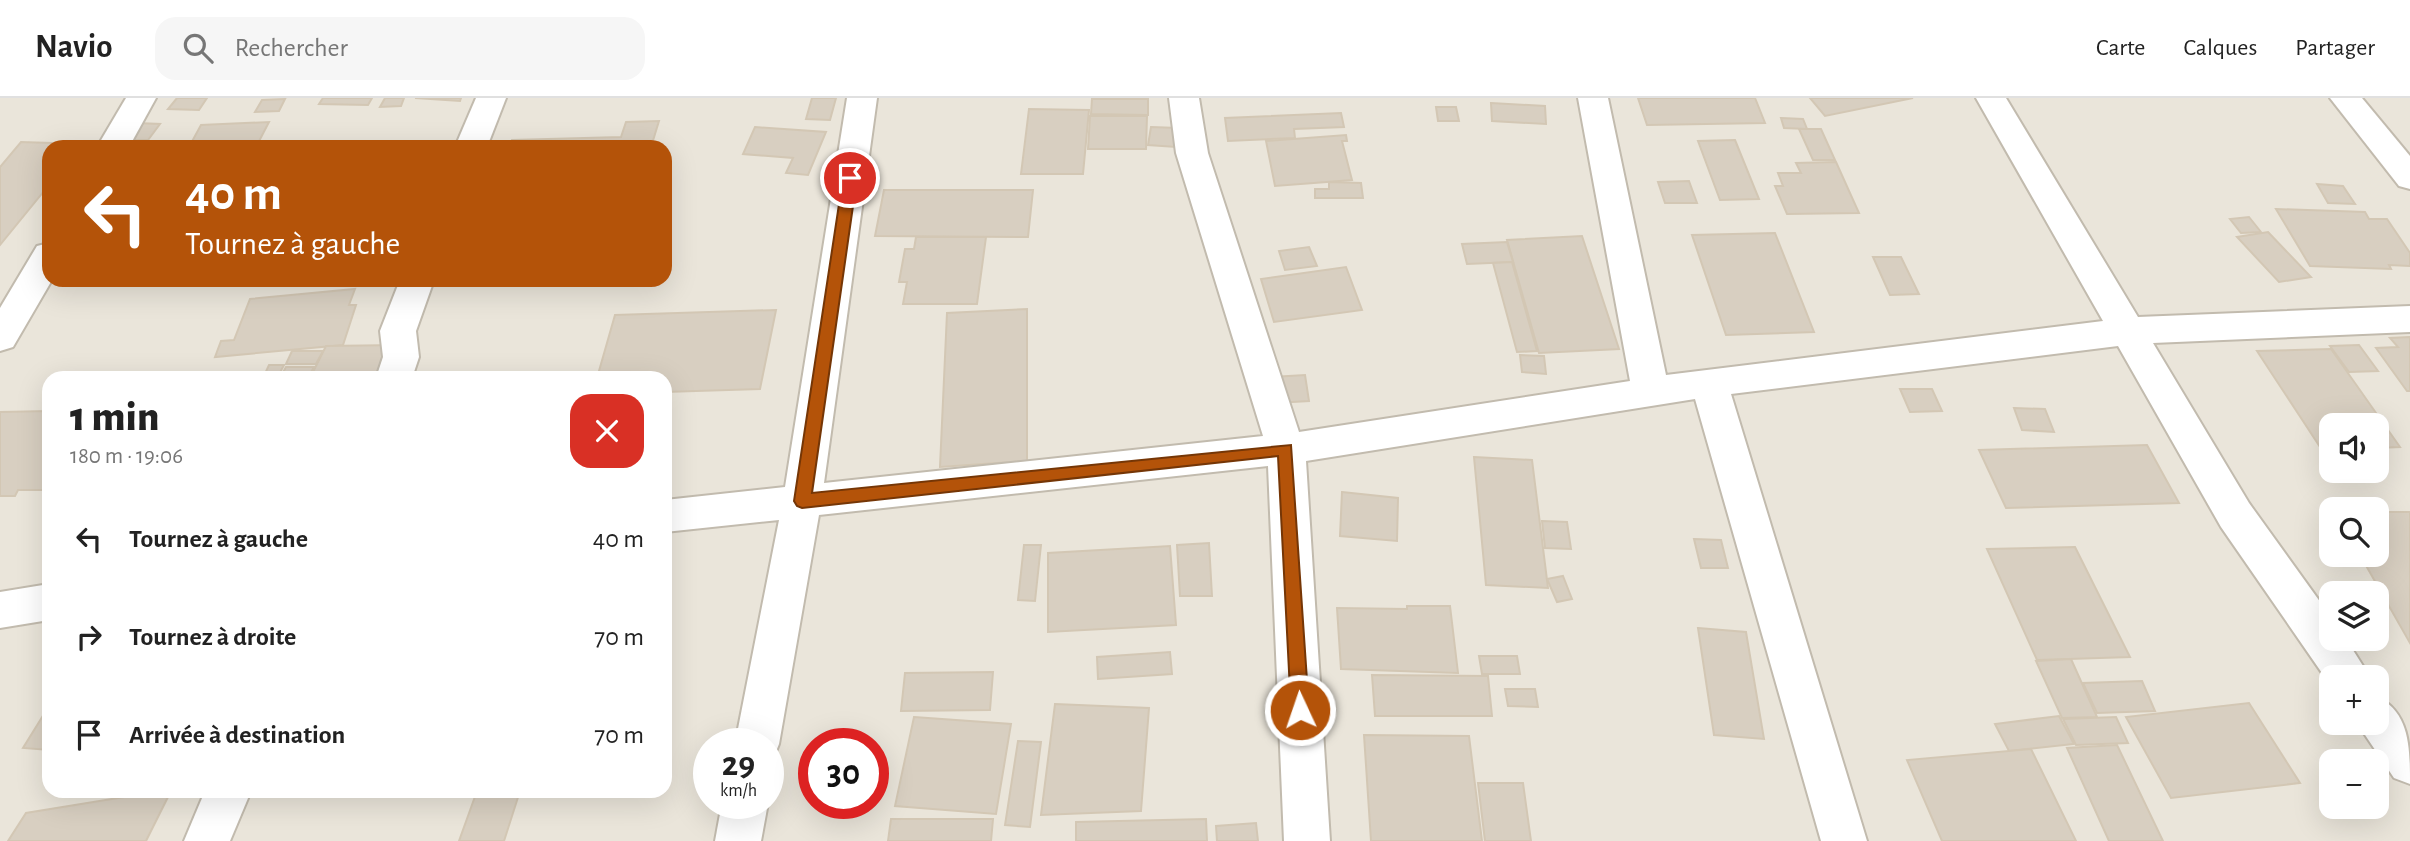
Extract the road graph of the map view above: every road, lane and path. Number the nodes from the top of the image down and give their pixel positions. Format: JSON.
{"nodes":[{"id":1,"x":141,"y":98,"type":"edge"},
{"id":2,"x":491,"y":98,"type":"edge"},
{"id":3,"x":862,"y":98,"type":"edge"},
{"id":4,"x":1184,"y":98,"type":"edge"},
{"id":5,"x":1593,"y":98,"type":"edge"},
{"id":6,"x":1992,"y":98,"type":"edge"},
{"id":7,"x":2345,"y":98,"type":"edge"},
{"id":8,"x":117,"y":140,"type":"edge"},
{"id":9,"x":474,"y":140,"type":"edge"},
{"id":10,"x":2410,"y":178,"type":"edge"},
{"id":11,"x":42,"y":267,"type":"edge"},
{"id":12,"x":414,"y":287,"type":"edge"},
{"id":13,"x":2410,"y":319,"type":"edge"},
{"id":14,"x":2129,"y":331,"type":"junction"},
{"id":15,"x":0,"y":338,"type":"edge"},
{"id":16,"x":396,"y":371,"type":"edge"},
{"id":17,"x":1709,"y":383,"type":"junction"},
{"id":18,"x":1651,"y":393,"type":"junction"},
{"id":19,"x":1286,"y":449,"type":"junction"},
{"id":20,"x":802,"y":501,"type":"junction"},
{"id":21,"x":672,"y":515,"type":"edge"},
{"id":22,"x":42,"y":603,"type":"edge"},
{"id":23,"x":0,"y":610,"type":"edge"},
{"id":24,"x":2341,"y":665,"type":"edge"},
{"id":25,"x":760,"y":728,"type":"edge"},
{"id":26,"x":2389,"y":734,"type":"edge"},
{"id":27,"x":2410,"y":763,"type":"edge"},
{"id":28,"x":225,"y":798,"type":"edge"},
{"id":29,"x":742,"y":819,"type":"edge"},
{"id":30,"x":207,"y":841,"type":"edge"},
{"id":31,"x":738,"y":841,"type":"edge"},
{"id":32,"x":1307,"y":841,"type":"edge"},
{"id":33,"x":1844,"y":841,"type":"edge"}],
"edges":[{"from":1,"to":8,"type":"street"},
{"from":2,"to":9,"type":"street"},
{"from":3,"to":20,"type":"street"},
{"from":4,"to":19,"type":"street"},
{"from":5,"to":18,"type":"street"},
{"from":6,"to":14,"type":"street"},
{"from":7,"to":10,"type":"street"},
{"from":11,"to":15,"type":"street"},
{"from":12,"to":16,"type":"street"},
{"from":13,"to":14,"type":"street"},
{"from":14,"to":17,"type":"street"},
{"from":14,"to":24,"type":"street"},
{"from":17,"to":18,"type":"street"},
{"from":17,"to":33,"type":"street"},
{"from":18,"to":19,"type":"street"},
{"from":19,"to":20,"type":"street"},
{"from":19,"to":32,"type":"street"},
{"from":20,"to":21,"type":"street"},
{"from":20,"to":25,"type":"street"},
{"from":22,"to":23,"type":"street"},
{"from":26,"to":27,"type":"street"},
{"from":28,"to":30,"type":"street"},
{"from":29,"to":31,"type":"street"}]}
